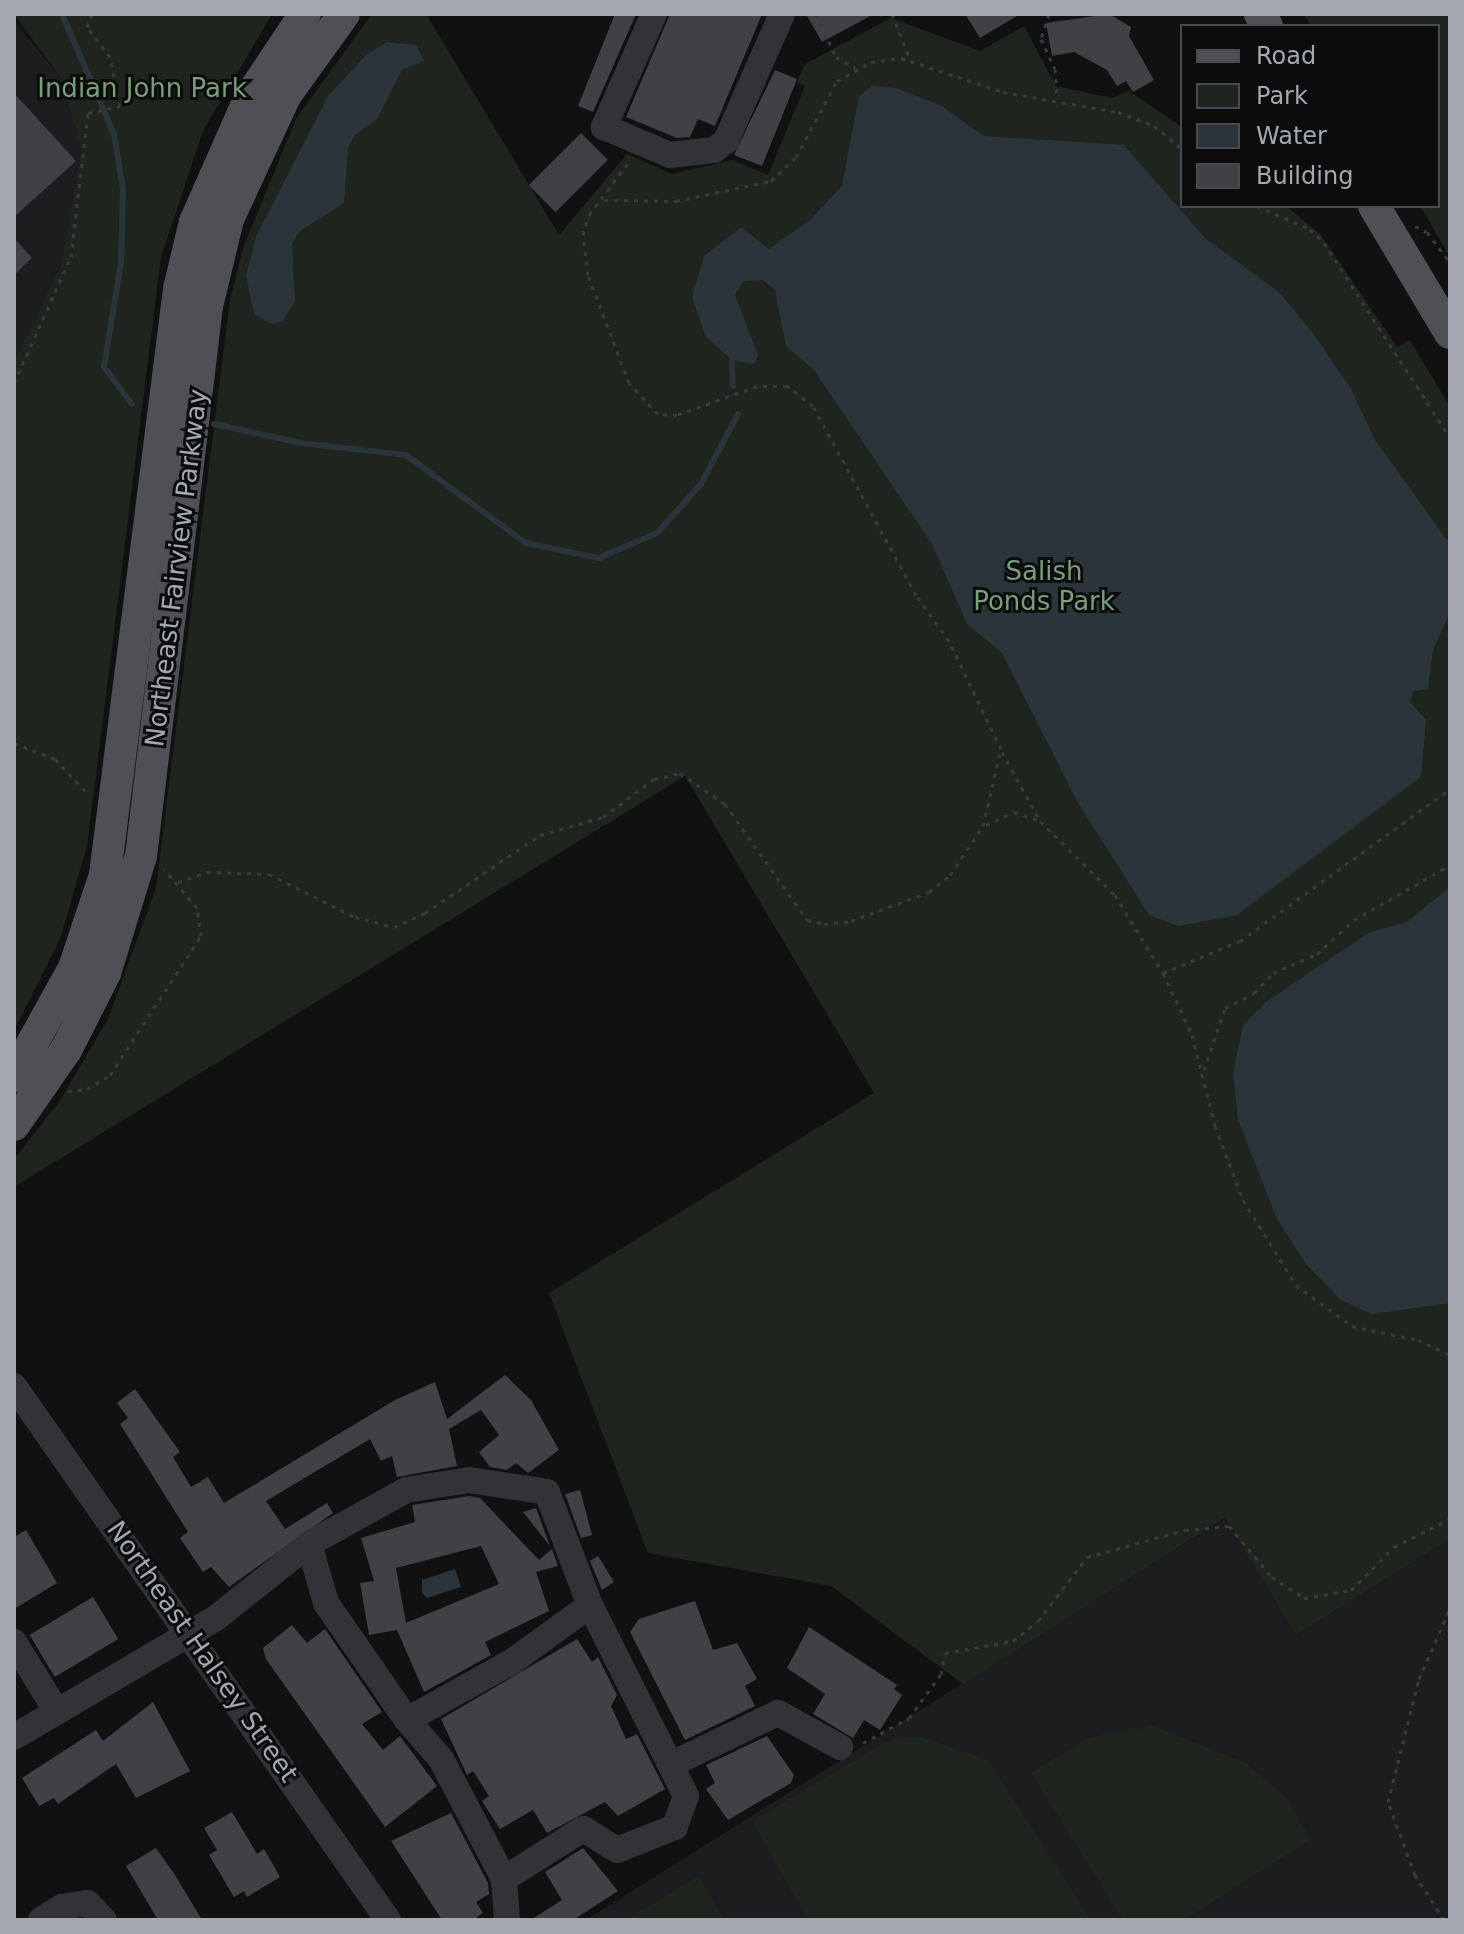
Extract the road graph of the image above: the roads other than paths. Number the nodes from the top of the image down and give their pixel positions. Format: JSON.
{"nodes":[{"id":1,"x":305,"y":14,"type":"edge"},
{"id":2,"x":344,"y":14,"type":"edge"},
{"id":3,"x":654,"y":14,"type":"edge"},
{"id":4,"x":782,"y":14,"type":"edge"},
{"id":5,"x":1375,"y":208,"type":"edge"},
{"id":6,"x":1450,"y":333,"type":"edge"},
{"id":7,"x":14,"y":1076,"type":"edge"},
{"id":8,"x":14,"y":1125,"type":"edge"},
{"id":9,"x":14,"y":1386,"type":"edge"},
{"id":10,"x":309,"y":1544,"type":"junction"},
{"id":11,"x":590,"y":1605,"type":"junction"},
{"id":12,"x":189,"y":1632,"type":"junction"},
{"id":13,"x":14,"y":1642,"type":"edge"},
{"id":14,"x":57,"y":1712,"type":"junction"},
{"id":15,"x":407,"y":1720,"type":"junction"},
{"id":16,"x":14,"y":1737,"type":"edge"},
{"id":17,"x":840,"y":1747,"type":"road end"},
{"id":18,"x":674,"y":1763,"type":"junction"},
{"id":19,"x":504,"y":1879,"type":"junction"},
{"id":20,"x":96,"y":1912,"type":"edge"},
{"id":21,"x":41,"y":1920,"type":"edge"},
{"id":22,"x":388,"y":1920,"type":"edge"},
{"id":23,"x":507,"y":1920,"type":"edge"}],
"edges":[{"from":1,"to":7,"type":"main road","name":"Northeast Fairview Parkway"},
{"from":2,"to":8,"type":"main road","name":"Northeast Fairview Parkway"},
{"from":3,"to":4,"type":"street"},
{"from":5,"to":6,"type":"main road"},
{"from":9,"to":12,"type":"street","name":"Northeast Halsey Street"},
{"from":10,"to":11,"type":"street"},
{"from":10,"to":12,"type":"street"},
{"from":10,"to":15,"type":"street"},
{"from":11,"to":15,"type":"street"},
{"from":11,"to":18,"type":"street"},
{"from":12,"to":14,"type":"street"},
{"from":12,"to":22,"type":"street","name":"Northeast Halsey Street"},
{"from":13,"to":14,"type":"street"},
{"from":14,"to":16,"type":"street"},
{"from":15,"to":19,"type":"street"},
{"from":17,"to":18,"type":"street"},
{"from":18,"to":19,"type":"street"},
{"from":19,"to":23,"type":"street"},
{"from":20,"to":21,"type":"street"}]}
